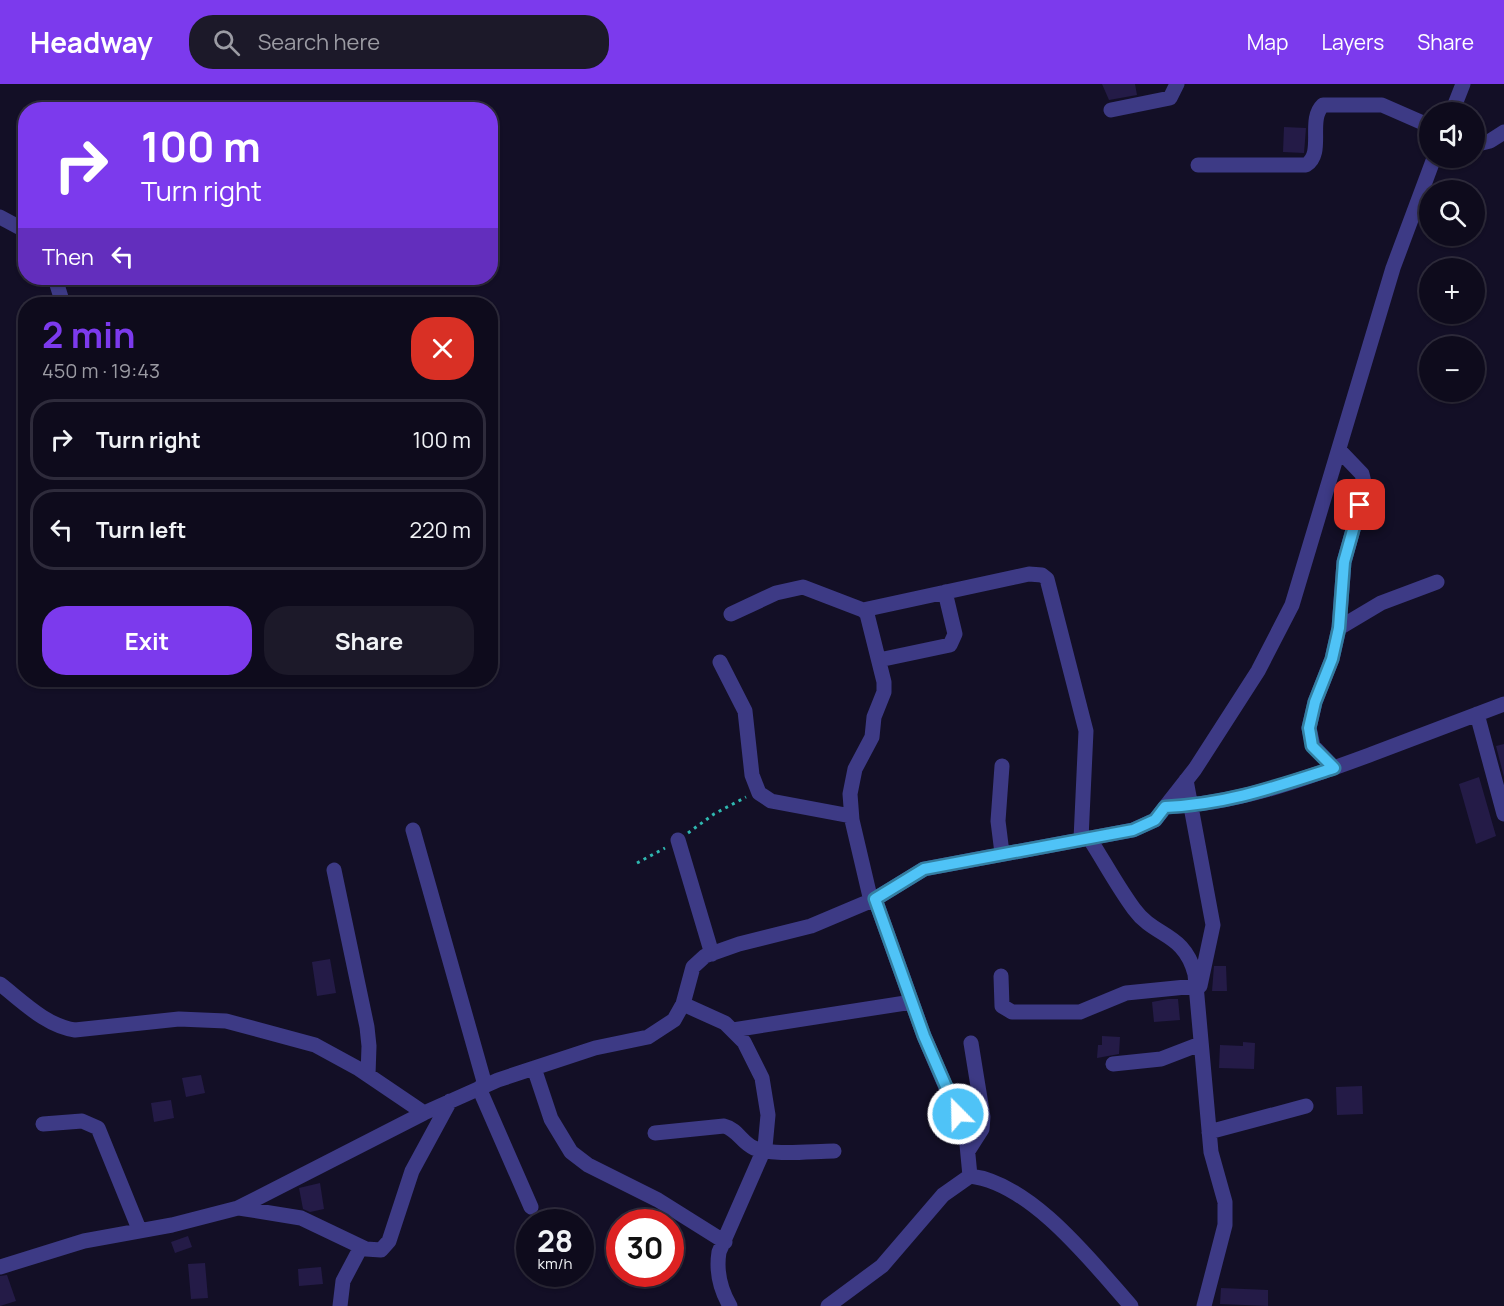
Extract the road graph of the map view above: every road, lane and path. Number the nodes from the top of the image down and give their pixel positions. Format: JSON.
{"nodes":[{"id":1,"x":1177,"y":84,"type":"edge"},
{"id":2,"x":1463,"y":84,"type":"edge"},
{"id":3,"x":1456,"y":102,"type":"edge"},
{"id":4,"x":1111,"y":111,"type":"dead end"},
{"id":5,"x":1419,"y":121,"type":"edge"},
{"id":6,"x":1504,"y":132,"type":"edge"},
{"id":7,"x":1485,"y":142,"type":"edge"},
{"id":8,"x":1198,"y":165,"type":"dead end"},
{"id":9,"x":1430,"y":168,"type":"edge"},
{"id":10,"x":0,"y":217,"type":"edge"},
{"id":11,"x":18,"y":227,"type":"edge"},
{"id":12,"x":1339,"y":450,"type":"junction"},
{"id":13,"x":1437,"y":582,"type":"dead end"},
{"id":14,"x":945,"y":592,"type":"junction"},
{"id":15,"x":864,"y":610,"type":"junction"},
{"id":16,"x":731,"y":614,"type":"dead end"},
{"id":17,"x":1339,"y":628,"type":"junction"},
{"id":18,"x":879,"y":660,"type":"junction"},
{"id":19,"x":720,"y":662,"type":"dead end"},
{"id":20,"x":1504,"y":704,"type":"edge"},
{"id":21,"x":1477,"y":714,"type":"junction"},
{"id":22,"x":1002,"y":766,"type":"dead end"},
{"id":23,"x":1334,"y":768,"type":"junction"},
{"id":24,"x":1186,"y":780,"type":"junction"},
{"id":25,"x":758,"y":790,"type":"junction"},
{"id":26,"x":1190,"y":806,"type":"junction"},
{"id":27,"x":1165,"y":807,"type":"junction"},
{"id":28,"x":1504,"y":814,"type":"edge"},
{"id":29,"x":851,"y":816,"type":"junction"},
{"id":30,"x":413,"y":830,"type":"dead end"},
{"id":31,"x":1085,"y":839,"type":"junction"},
{"id":32,"x":678,"y":840,"type":"junction"},
{"id":33,"x":1002,"y":853,"type":"junction"},
{"id":34,"x":638,"y":862,"type":"dead end"},
{"id":35,"x":334,"y":870,"type":"dead end"},
{"id":36,"x":873,"y":900,"type":"junction"},
{"id":37,"x":712,"y":954,"type":"junction"},
{"id":38,"x":1001,"y":976,"type":"dead end"},
{"id":39,"x":0,"y":984,"type":"edge"},
{"id":40,"x":1197,"y":992,"type":"junction"},
{"id":41,"x":912,"y":1002,"type":"junction"},
{"id":42,"x":683,"y":1004,"type":"junction"},
{"id":43,"x":733,"y":1030,"type":"junction"},
{"id":44,"x":971,"y":1043,"type":"dead end"},
{"id":45,"x":1200,"y":1044,"type":"junction"},
{"id":46,"x":1113,"y":1064,"type":"dead end"},
{"id":47,"x":534,"y":1068,"type":"junction"},
{"id":48,"x":368,"y":1075,"type":"junction"},
{"id":49,"x":482,"y":1087,"type":"junction"},
{"id":50,"x":450,"y":1101,"type":"junction"},
{"id":51,"x":1306,"y":1106,"type":"dead end"},
{"id":52,"x":424,"y":1113,"type":"junction"},
{"id":53,"x":43,"y":1124,"type":"dead end"},
{"id":54,"x":1209,"y":1132,"type":"junction"},
{"id":55,"x":655,"y":1134,"type":"dead end"},
{"id":56,"x":763,"y":1151,"type":"junction"},
{"id":57,"x":834,"y":1151,"type":"dead end"},
{"id":58,"x":968,"y":1151,"type":"junction"},
{"id":59,"x":970,"y":1176,"type":"junction"},
{"id":60,"x":531,"y":1207,"type":"dead end"},
{"id":61,"x":238,"y":1208,"type":"junction"},
{"id":62,"x":139,"y":1229,"type":"junction"},
{"id":63,"x":725,"y":1242,"type":"junction"},
{"id":64,"x":361,"y":1246,"type":"junction"},
{"id":65,"x":0,"y":1267,"type":"edge"},
{"id":66,"x":339,"y":1306,"type":"edge"},
{"id":67,"x":730,"y":1306,"type":"edge"},
{"id":68,"x":828,"y":1306,"type":"edge"},
{"id":69,"x":1131,"y":1306,"type":"edge"},
{"id":70,"x":1204,"y":1306,"type":"edge"}],
"edges":[{"from":1,"to":4,"type":"street"},
{"from":2,"to":3,"type":"street"},
{"from":5,"to":8,"type":"street"},
{"from":6,"to":7,"type":"street"},
{"from":9,"to":12,"type":"street"},
{"from":10,"to":11,"type":"street"},
{"from":12,"to":17,"type":"street"},
{"from":12,"to":24,"type":"street"},
{"from":13,"to":17,"type":"street"},
{"from":14,"to":15,"type":"street"},
{"from":14,"to":18,"type":"street"},
{"from":14,"to":31,"type":"street"},
{"from":15,"to":16,"type":"street"},
{"from":15,"to":18,"type":"street"},
{"from":17,"to":23,"type":"street"},
{"from":18,"to":29,"type":"street"},
{"from":19,"to":25,"type":"street"},
{"from":20,"to":21,"type":"street"},
{"from":21,"to":23,"type":"street"},
{"from":21,"to":28,"type":"street"},
{"from":22,"to":33,"type":"street"},
{"from":23,"to":26,"type":"street"},
{"from":24,"to":26,"type":"street"},
{"from":24,"to":27,"type":"street"},
{"from":25,"to":29,"type":"street"},
{"from":25,"to":32,"type":"path"},
{"from":26,"to":27,"type":"street"},
{"from":26,"to":40,"type":"street"},
{"from":27,"to":31,"type":"street"},
{"from":29,"to":36,"type":"street"},
{"from":30,"to":49,"type":"street"},
{"from":31,"to":33,"type":"street"},
{"from":31,"to":40,"type":"street"},
{"from":32,"to":34,"type":"path"},
{"from":32,"to":37,"type":"street"},
{"from":33,"to":36,"type":"street"},
{"from":35,"to":48,"type":"street"},
{"from":36,"to":37,"type":"street"},
{"from":36,"to":41,"type":"street"},
{"from":37,"to":42,"type":"street"},
{"from":38,"to":40,"type":"street"},
{"from":39,"to":48,"type":"street"},
{"from":40,"to":45,"type":"street"},
{"from":41,"to":43,"type":"street"},
{"from":41,"to":58,"type":"street"},
{"from":42,"to":43,"type":"street"},
{"from":42,"to":47,"type":"street"},
{"from":43,"to":56,"type":"street"},
{"from":44,"to":58,"type":"street"},
{"from":45,"to":46,"type":"street"},
{"from":45,"to":54,"type":"street"},
{"from":47,"to":49,"type":"street"},
{"from":47,"to":63,"type":"street"},
{"from":48,"to":52,"type":"street"},
{"from":49,"to":50,"type":"street"},
{"from":49,"to":60,"type":"street"},
{"from":50,"to":52,"type":"street"},
{"from":50,"to":64,"type":"street"},
{"from":51,"to":54,"type":"street"},
{"from":52,"to":61,"type":"street"},
{"from":53,"to":62,"type":"street"},
{"from":54,"to":70,"type":"street"},
{"from":55,"to":56,"type":"street"},
{"from":56,"to":57,"type":"street"},
{"from":56,"to":63,"type":"street"},
{"from":58,"to":59,"type":"street"},
{"from":59,"to":68,"type":"street"},
{"from":59,"to":69,"type":"street"},
{"from":61,"to":62,"type":"street"},
{"from":61,"to":64,"type":"street"},
{"from":62,"to":65,"type":"street"},
{"from":63,"to":67,"type":"street"},
{"from":64,"to":66,"type":"street"}]}
